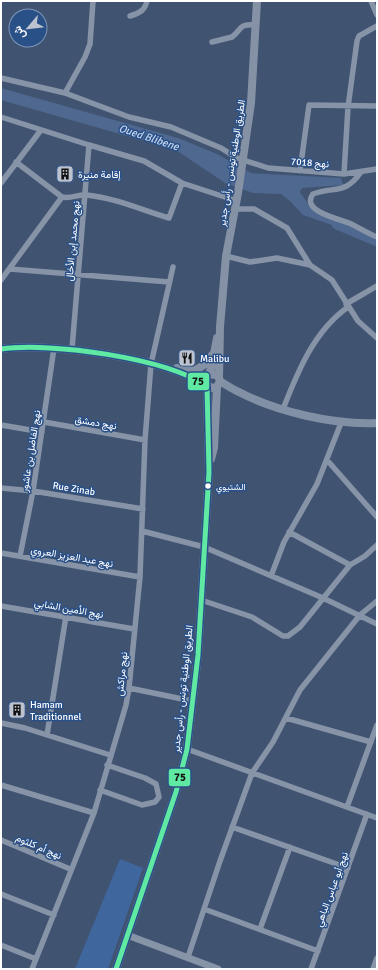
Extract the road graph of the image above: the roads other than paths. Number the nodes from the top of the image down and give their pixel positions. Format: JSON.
{"nodes":[{"id":1,"x":94,"y":1,"type":"edge"},
{"id":2,"x":147,"y":1,"type":"edge"},
{"id":3,"x":257,"y":1,"type":"edge"},
{"id":4,"x":371,"y":1,"type":"edge"},
{"id":5,"x":377,"y":15,"type":"edge"},
{"id":6,"x":130,"y":16,"type":"dead end"},
{"id":7,"x":256,"y":25,"type":"junction"},
{"id":8,"x":377,"y":26,"type":"edge"},
{"id":9,"x":212,"y":42,"type":"dead end"},
{"id":10,"x":1,"y":78,"type":"edge"},
{"id":11,"x":65,"y":93,"type":"junction"},
{"id":12,"x":377,"y":106,"type":"edge"},
{"id":13,"x":348,"y":107,"type":"junction"},
{"id":14,"x":1,"y":117,"type":"edge"},
{"id":15,"x":41,"y":130,"type":"junction"},
{"id":16,"x":88,"y":145,"type":"junction"},
{"id":17,"x":16,"y":162,"type":"junction"},
{"id":18,"x":243,"y":163,"type":"junction"},
{"id":19,"x":377,"y":169,"type":"edge"},
{"id":20,"x":300,"y":171,"type":"junction"},
{"id":21,"x":361,"y":172,"type":"junction"},
{"id":22,"x":344,"y":174,"type":"junction"},
{"id":23,"x":1,"y":183,"type":"edge"},
{"id":24,"x":182,"y":183,"type":"junction"},
{"id":25,"x":85,"y":194,"type":"junction"},
{"id":26,"x":62,"y":197,"type":"junction"},
{"id":27,"x":237,"y":201,"type":"junction"},
{"id":28,"x":377,"y":237,"type":"edge"},
{"id":29,"x":226,"y":256,"type":"junction"},
{"id":30,"x":310,"y":265,"type":"junction"},
{"id":31,"x":173,"y":267,"type":"dead end"},
{"id":32,"x":10,"y":269,"type":"junction"},
{"id":33,"x":77,"y":276,"type":"junction"},
{"id":34,"x":1,"y":280,"type":"edge"},
{"id":35,"x":169,"y":282,"type":"junction"},
{"id":36,"x":377,"y":286,"type":"edge"},
{"id":37,"x":347,"y":305,"type":"junction"},
{"id":38,"x":220,"y":327,"type":"junction"},
{"id":39,"x":377,"y":338,"type":"edge"},
{"id":40,"x":54,"y":348,"type":"junction"},
{"id":41,"x":215,"y":348,"type":"junction"},
{"id":42,"x":1,"y":349,"type":"edge"},
{"id":43,"x":72,"y":349,"type":"junction"},
{"id":44,"x":151,"y":364,"type":"junction"},
{"id":45,"x":168,"y":368,"type":"junction"},
{"id":46,"x":194,"y":371,"type":"junction"},
{"id":47,"x":207,"y":380,"type":"junction"},
{"id":48,"x":218,"y":383,"type":"junction"},
{"id":49,"x":283,"y":409,"type":"junction"},
{"id":50,"x":44,"y":422,"type":"junction"},
{"id":51,"x":341,"y":423,"type":"junction"},
{"id":52,"x":377,"y":423,"type":"edge"},
{"id":53,"x":1,"y":425,"type":"edge"},
{"id":54,"x":42,"y":432,"type":"junction"},
{"id":55,"x":145,"y":440,"type":"junction"},
{"id":56,"x":327,"y":460,"type":"junction"},
{"id":57,"x":209,"y":472,"type":"junction"},
{"id":58,"x":1,"y":488,"type":"edge"},
{"id":59,"x":33,"y":491,"type":"junction"},
{"id":60,"x":143,"y":509,"type":"junction"},
{"id":61,"x":377,"y":518,"type":"edge"},
{"id":62,"x":142,"y":531,"type":"junction"},
{"id":63,"x":289,"y":532,"type":"junction"},
{"id":64,"x":377,"y":545,"type":"edge"},
{"id":65,"x":204,"y":547,"type":"junction"},
{"id":66,"x":1,"y":553,"type":"edge"},
{"id":67,"x":20,"y":556,"type":"junction"},
{"id":68,"x":350,"y":566,"type":"junction"},
{"id":69,"x":271,"y":576,"type":"junction"},
{"id":70,"x":140,"y":577,"type":"junction"},
{"id":71,"x":323,"y":598,"type":"junction"},
{"id":72,"x":201,"y":600,"type":"junction"},
{"id":73,"x":377,"y":601,"type":"edge"},
{"id":74,"x":1,"y":606,"type":"edge"},
{"id":75,"x":360,"y":615,"type":"junction"},
{"id":76,"x":66,"y":616,"type":"junction"},
{"id":77,"x":377,"y":624,"type":"edge"},
{"id":78,"x":134,"y":629,"type":"junction"},
{"id":79,"x":129,"y":688,"type":"junction"},
{"id":80,"x":192,"y":701,"type":"junction"},
{"id":81,"x":286,"y":718,"type":"junction"},
{"id":82,"x":1,"y":724,"type":"edge"},
{"id":83,"x":377,"y":725,"type":"edge"},
{"id":84,"x":47,"y":735,"type":"junction"},
{"id":85,"x":371,"y":742,"type":"junction"},
{"id":86,"x":187,"y":749,"type":"junction"},
{"id":87,"x":110,"y":755,"type":"junction"},
{"id":88,"x":107,"y":765,"type":"junction"},
{"id":89,"x":252,"y":773,"type":"junction"},
{"id":90,"x":1,"y":785,"type":"edge"},
{"id":91,"x":100,"y":790,"type":"junction"},
{"id":92,"x":348,"y":807,"type":"junction"},
{"id":93,"x":94,"y":813,"type":"junction"},
{"id":94,"x":367,"y":814,"type":"junction"},
{"id":95,"x":377,"y":818,"type":"edge"},
{"id":96,"x":232,"y":827,"type":"junction"},
{"id":97,"x":1,"y":840,"type":"edge"},
{"id":98,"x":290,"y":847,"type":"junction"},
{"id":99,"x":348,"y":868,"type":"junction"},
{"id":100,"x":70,"y":869,"type":"junction"},
{"id":101,"x":1,"y":894,"type":"edge"},
{"id":102,"x":204,"y":909,"type":"junction"},
{"id":103,"x":54,"y":915,"type":"junction"},
{"id":104,"x":260,"y":929,"type":"junction"},
{"id":105,"x":127,"y":935,"type":"junction"},
{"id":106,"x":1,"y":945,"type":"edge"},
{"id":107,"x":318,"y":951,"type":"junction"},
{"id":108,"x":188,"y":957,"type":"junction"},
{"id":109,"x":377,"y":958,"type":"edge"},
{"id":110,"x":36,"y":959,"type":"junction"},
{"id":111,"x":32,"y":969,"type":"edge"},
{"id":112,"x":116,"y":969,"type":"edge"},
{"id":113,"x":218,"y":969,"type":"edge"},
{"id":114,"x":311,"y":969,"type":"edge"},
{"id":115,"x":373,"y":969,"type":"edge"}],
"edges":[{"from":1,"to":11,"type":"street"},
{"from":2,"to":6,"type":"street"},
{"from":3,"to":7,"type":"main road","name":"الطريق الوطنية تونس - رأس جدير"},
{"from":4,"to":5,"type":"street"},
{"from":7,"to":9,"type":"street"},
{"from":7,"to":18,"type":"main road","name":"الطريق الوطنية تونس - رأس جدير"},
{"from":8,"to":13,"type":"street"},
{"from":10,"to":11,"type":"street","name":"نهج 7018"},
{"from":11,"to":18,"type":"street","name":"نهج 7018"},
{"from":12,"to":13,"type":"street"},
{"from":13,"to":20,"type":"street"},
{"from":13,"to":22,"type":"street"},
{"from":14,"to":15,"type":"street"},
{"from":15,"to":16,"type":"street"},
{"from":15,"to":17,"type":"street"},
{"from":16,"to":24,"type":"street"},
{"from":16,"to":25,"type":"street","name":"نهج محمد إبن الأخال"},
{"from":17,"to":23,"type":"street"},
{"from":17,"to":26,"type":"street"},
{"from":18,"to":20,"type":"street","name":"نهج 7018"},
{"from":18,"to":27,"type":"main road","name":"الطريق الوطنية تونس - رأس جدير"},
{"from":19,"to":21,"type":"street","name":"نهج 7018"},
{"from":20,"to":22,"type":"street","name":"نهج 7018"},
{"from":21,"to":22,"type":"street","name":"نهج 7018"},
{"from":21,"to":28,"type":"street"},
{"from":24,"to":25,"type":"street"},
{"from":24,"to":27,"type":"street"},
{"from":25,"to":26,"type":"street"},
{"from":25,"to":33,"type":"street","name":"نهج محمد إبن الأخال"},
{"from":26,"to":32,"type":"street"},
{"from":27,"to":29,"type":"main road","name":"الطريق الوطنية تونس - رأس جدير"},
{"from":27,"to":30,"type":"street"},
{"from":29,"to":30,"type":"street"},
{"from":29,"to":38,"type":"main road","name":"الطريق الوطنية تونس - رأس جدير"},
{"from":30,"to":37,"type":"street"},
{"from":31,"to":35,"type":"street","name":"نهج مراكش"},
{"from":32,"to":33,"type":"street"},
{"from":32,"to":34,"type":"street"},
{"from":33,"to":35,"type":"street"},
{"from":33,"to":43,"type":"street","name":"نهج محمد إبن الأخال"},
{"from":35,"to":44,"type":"street","name":"نهج مراكش"},
{"from":36,"to":37,"type":"street"},
{"from":37,"to":39,"type":"street"},
{"from":37,"to":49,"type":"street"},
{"from":38,"to":41,"type":"main road","name":"الطريق الوطنية تونس - رأس جدير"},
{"from":38,"to":48,"type":"main road","name":"الطريق الوطنية تونس - رأس جدير"},
{"from":40,"to":42,"type":"main road"},
{"from":40,"to":43,"type":"main road"},
{"from":40,"to":50,"type":"street","name":"نهج الفاضل بن عاشور"},
{"from":41,"to":46,"type":"main road"},
{"from":41,"to":47,"type":"main road","name":"الطريق الوطنية تونس - رأس جدير"},
{"from":43,"to":44,"type":"main road"},
{"from":44,"to":45,"type":"main road"},
{"from":44,"to":55,"type":"street","name":"نهج مراكش"},
{"from":45,"to":46,"type":"main road"},
{"from":45,"to":47,"type":"main road"},
{"from":46,"to":47,"type":"main road"},
{"from":47,"to":48,"type":"main road"},
{"from":47,"to":48,"type":"main road"},
{"from":47,"to":57,"type":"main road","name":"الطريق الوطنية تونس - رأس جدير"},
{"from":48,"to":49,"type":"main road"},
{"from":48,"to":57,"type":"main road","name":"الطريق الوطنية تونس - رأس جدير"},
{"from":49,"to":51,"type":"main road"},
{"from":50,"to":54,"type":"street","name":"نهج الفاضل بن عاشور"},
{"from":50,"to":55,"type":"street","name":"نهج دمشق"},
{"from":51,"to":52,"type":"main road"},
{"from":51,"to":56,"type":"street"},
{"from":53,"to":54,"type":"street"},
{"from":54,"to":59,"type":"street","name":"نهج الفاضل بن عاشور"},
{"from":55,"to":60,"type":"street","name":"نهج مراكش"},
{"from":56,"to":61,"type":"street"},
{"from":56,"to":63,"type":"street"},
{"from":57,"to":65,"type":"main road","name":"الطريق الوطنية تونس - رأس جدير"},
{"from":58,"to":59,"type":"street","name":"Rue Zinab"},
{"from":59,"to":60,"type":"street","name":"Rue Zinab"},
{"from":59,"to":67,"type":"street","name":"نهج الفاضل بن عاشور"},
{"from":60,"to":62,"type":"street","name":"نهج مراكش"},
{"from":62,"to":65,"type":"street"},
{"from":62,"to":70,"type":"street","name":"نهج مراكش"},
{"from":63,"to":68,"type":"street"},
{"from":63,"to":69,"type":"street"},
{"from":64,"to":68,"type":"street"},
{"from":65,"to":69,"type":"street"},
{"from":65,"to":72,"type":"main road","name":"الطريق الوطنية تونس - رأس جدير"},
{"from":66,"to":67,"type":"street","name":"نهج عبد العزيز العروي"},
{"from":67,"to":70,"type":"street","name":"نهج عبد العزيز العروي"},
{"from":68,"to":71,"type":"street"},
{"from":69,"to":71,"type":"street"},
{"from":70,"to":78,"type":"street","name":"نهج مراكش"},
{"from":71,"to":72,"type":"street"},
{"from":71,"to":75,"type":"street"},
{"from":72,"to":80,"type":"main road","name":"الطريق الوطنية تونس - رأس جدير"},
{"from":73,"to":75,"type":"street"},
{"from":74,"to":76,"type":"street","name":"نهج الأمين الشابي"},
{"from":75,"to":77,"type":"street"},
{"from":75,"to":81,"type":"street"},
{"from":76,"to":78,"type":"street","name":"نهج الأمين الشابي"},
{"from":76,"to":84,"type":"street"},
{"from":78,"to":79,"type":"street","name":"نهج مراكش"},
{"from":79,"to":80,"type":"street"},
{"from":79,"to":87,"type":"street","name":"نهج مراكش"},
{"from":80,"to":86,"type":"main road","name":"الطريق الوطنية تونس - رأس جدير"},
{"from":81,"to":85,"type":"street"},
{"from":81,"to":89,"type":"street"},
{"from":82,"to":84,"type":"street"},
{"from":83,"to":85,"type":"street"},
{"from":84,"to":87,"type":"street"},
{"from":85,"to":92,"type":"street"},
{"from":86,"to":89,"type":"street"},
{"from":86,"to":105,"type":"main road","name":"الطريق الوطنية تونس - رأس جدير"},
{"from":87,"to":88,"type":"street","name":"نهج مراكش"},
{"from":88,"to":91,"type":"street","name":"نهج مراكش"},
{"from":88,"to":91,"type":"street"},
{"from":89,"to":92,"type":"street"},
{"from":89,"to":96,"type":"street"},
{"from":90,"to":93,"type":"street"},
{"from":91,"to":93,"type":"street","name":"نهج مراكش"},
{"from":92,"to":94,"type":"street"},
{"from":93,"to":100,"type":"street","name":"نهج مراكش"},
{"from":94,"to":95,"type":"street"},
{"from":94,"to":99,"type":"street","name":"نهج أبو عباس الباهي"},
{"from":96,"to":98,"type":"street"},
{"from":96,"to":102,"type":"street"},
{"from":97,"to":100,"type":"street","name":"نهج أم كلثوم"},
{"from":98,"to":99,"type":"street"},
{"from":98,"to":104,"type":"street"},
{"from":99,"to":107,"type":"street","name":"نهج أبو عباس الباهي"},
{"from":100,"to":103,"type":"street","name":"نهج مراكش"},
{"from":101,"to":103,"type":"street"},
{"from":102,"to":104,"type":"street"},
{"from":102,"to":108,"type":"street"},
{"from":103,"to":110,"type":"street","name":"نهج مراكش"},
{"from":104,"to":107,"type":"street"},
{"from":105,"to":108,"type":"street"},
{"from":105,"to":112,"type":"main road","name":"الطريق الوطنية تونس - رأس جدير"},
{"from":106,"to":110,"type":"street"},
{"from":107,"to":114,"type":"street","name":"نهج أبو عباس الباهي"},
{"from":108,"to":113,"type":"street"},
{"from":109,"to":115,"type":"street"},
{"from":110,"to":111,"type":"street","name":"نهج مراكش"}]}
